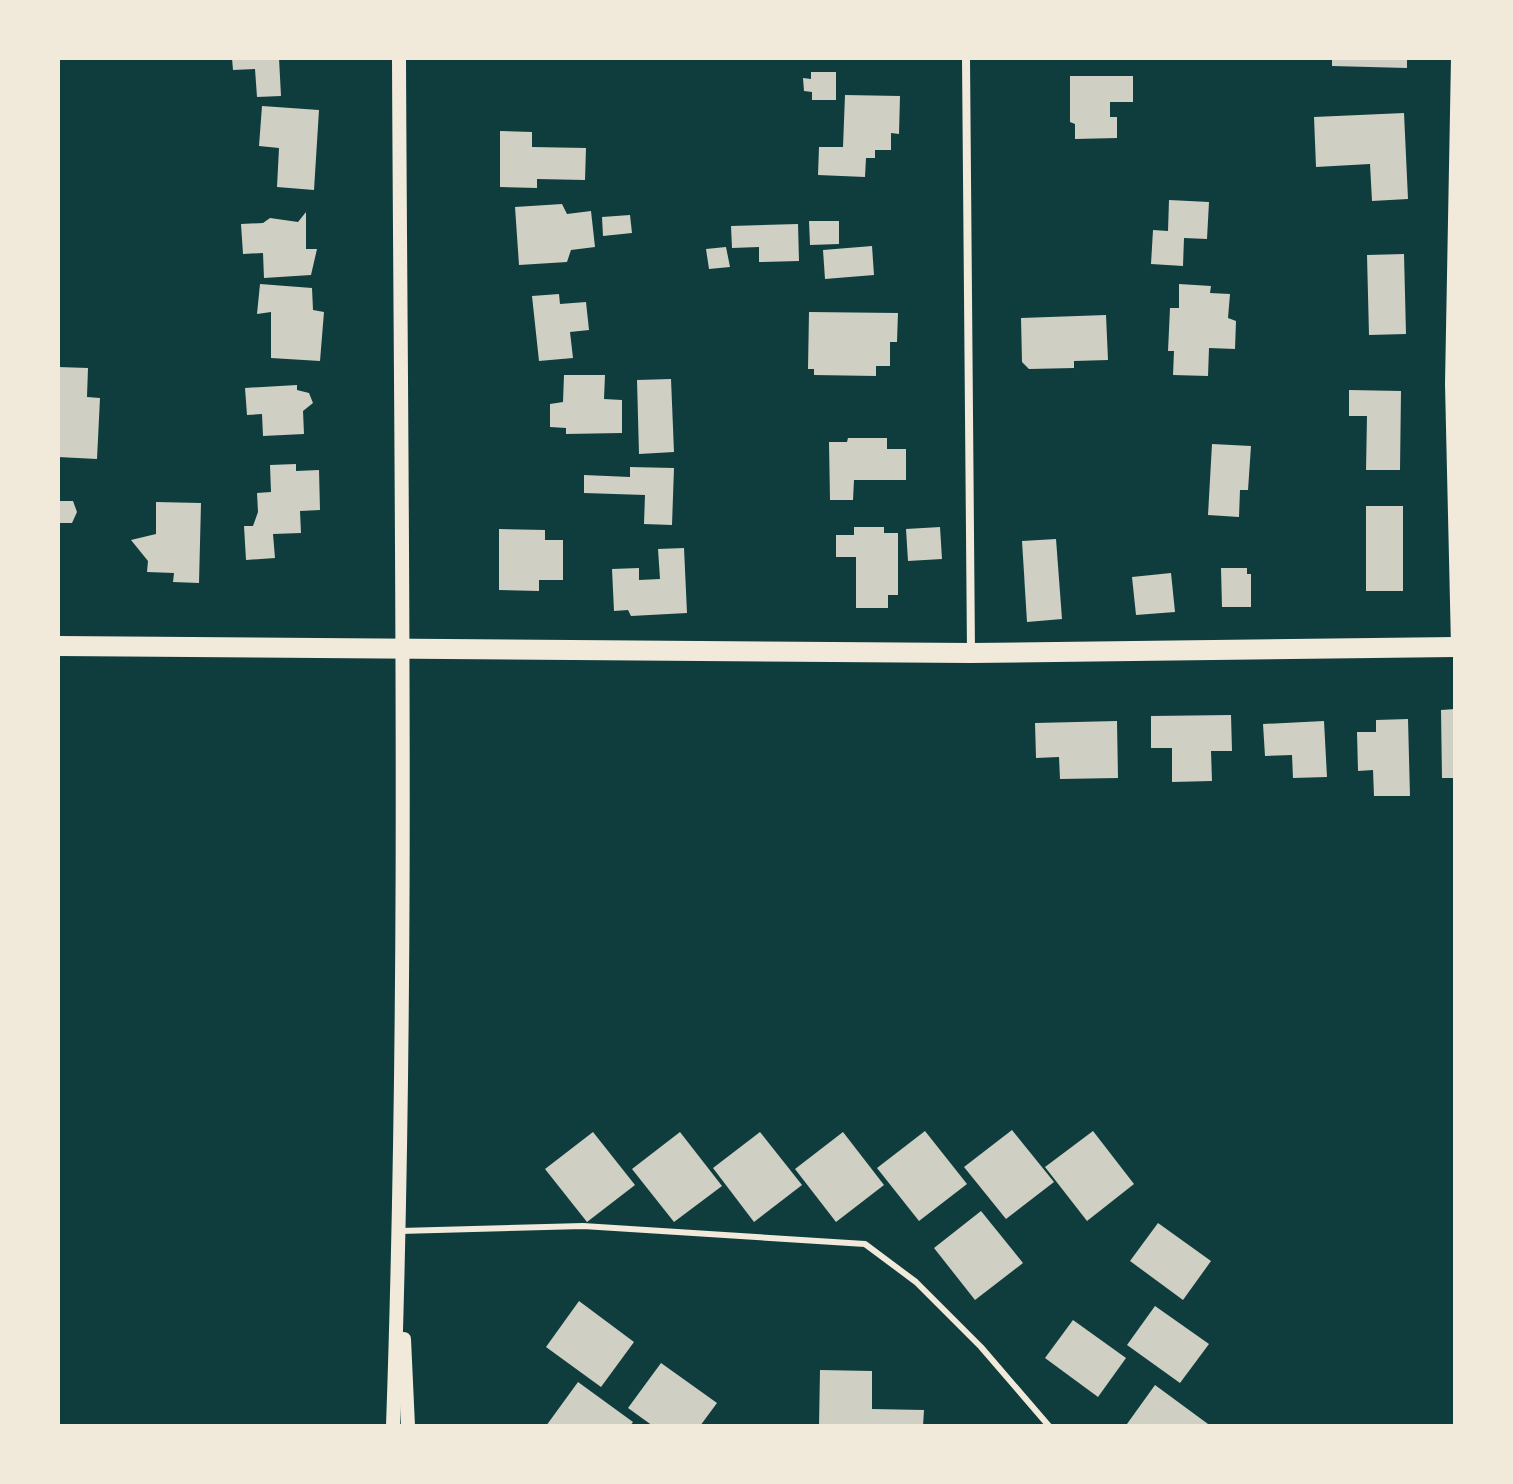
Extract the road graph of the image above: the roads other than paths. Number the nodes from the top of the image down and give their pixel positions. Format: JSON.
{"nodes":[{"id":1,"x":399,"y":58,"type":"edge"},
{"id":2,"x":966,"y":58,"type":"edge"},
{"id":3,"x":1455,"y":58,"type":"edge"},
{"id":4,"x":1452,"y":384,"type":"edge"},
{"id":5,"x":58,"y":646,"type":"edge"},
{"id":6,"x":1455,"y":647,"type":"edge"},
{"id":7,"x":403,"y":649,"type":"junction"},
{"id":8,"x":971,"y":653,"type":"junction"},
{"id":9,"x":400,"y":1231,"type":"junction"},
{"id":10,"x":393,"y":1426,"type":"edge"},
{"id":11,"x":408,"y":1426,"type":"edge"},
{"id":12,"x":1049,"y":1426,"type":"edge"}],
"edges":[{"from":1,"to":7,"type":"street"},
{"from":2,"to":8,"type":"street"},
{"from":3,"to":4,"type":"street"},
{"from":4,"to":6,"type":"street"},
{"from":5,"to":7,"type":"highway"},
{"from":6,"to":8,"type":"highway"},
{"from":7,"to":8,"type":"highway"},
{"from":7,"to":9,"type":"street"},
{"from":9,"to":10,"type":"street"},
{"from":9,"to":11,"type":"street"},
{"from":9,"to":12,"type":"lane"}]}
